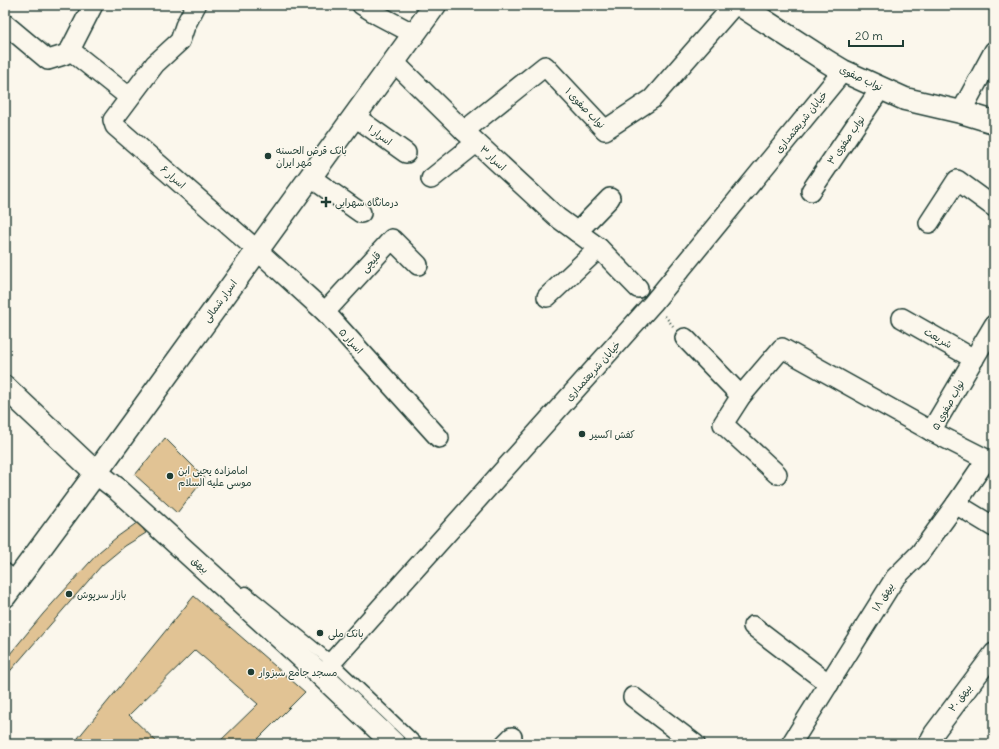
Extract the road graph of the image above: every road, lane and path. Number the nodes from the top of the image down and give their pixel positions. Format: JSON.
{"nodes":[{"id":1,"x":93,"y":5,"type":"edge"},
{"id":2,"x":196,"y":5,"type":"edge"},
{"id":3,"x":362,"y":5,"type":"edge"},
{"id":4,"x":435,"y":5,"type":"edge"},
{"id":5,"x":734,"y":5,"type":"edge"},
{"id":6,"x":740,"y":5,"type":"edge"},
{"id":7,"x":5,"y":24,"type":"edge"},
{"id":8,"x":414,"y":34,"type":"junction"},
{"id":9,"x":70,"y":50,"type":"junction"},
{"id":10,"x":994,"y":51,"type":"edge"},
{"id":11,"x":394,"y":62,"type":"junction"},
{"id":12,"x":843,"y":71,"type":"junction"},
{"id":13,"x":881,"y":88,"type":"junction"},
{"id":14,"x":129,"y":98,"type":"junction"},
{"id":15,"x":961,"y":112,"type":"junction"},
{"id":16,"x":354,"y":116,"type":"junction"},
{"id":17,"x":994,"y":122,"type":"edge"},
{"id":18,"x":470,"y":137,"type":"junction"},
{"id":19,"x":406,"y":153,"type":"dead end"},
{"id":20,"x":310,"y":177,"type":"junction"},
{"id":21,"x":431,"y":179,"type":"dead end"},
{"id":22,"x":811,"y":191,"type":"dead end"},
{"id":23,"x":610,"y":198,"type":"dead end"},
{"id":24,"x":994,"y":207,"type":"edge"},
{"id":25,"x":361,"y":213,"type":"dead end"},
{"id":26,"x":929,"y":223,"type":"dead end"},
{"id":27,"x":577,"y":232,"type":"junction"},
{"id":28,"x":599,"y":248,"type":"junction"},
{"id":29,"x":258,"y":250,"type":"junction"},
{"id":30,"x":418,"y":264,"type":"dead end"},
{"id":31,"x":638,"y":288,"type":"dead end"},
{"id":32,"x":547,"y":297,"type":"dead end"},
{"id":33,"x":653,"y":303,"type":"junction"},
{"id":34,"x":325,"y":312,"type":"junction"},
{"id":35,"x":902,"y":318,"type":"dead end"},
{"id":36,"x":994,"y":324,"type":"edge"},
{"id":37,"x":685,"y":338,"type":"joint"},
{"id":38,"x":974,"y":359,"type":"junction"},
{"id":39,"x":5,"y":387,"type":"edge"},
{"id":40,"x":741,"y":396,"type":"junction"},
{"id":41,"x":931,"y":431,"type":"junction"},
{"id":42,"x":439,"y":438,"type":"dead end"},
{"id":43,"x":990,"y":461,"type":"edge"},
{"id":44,"x":96,"y":473,"type":"junction"},
{"id":45,"x":777,"y":474,"type":"dead end"},
{"id":46,"x":116,"y":488,"type":"junction"},
{"id":47,"x":956,"y":504,"type":"junction"},
{"id":48,"x":994,"y":527,"type":"edge"},
{"id":49,"x":9,"y":581,"type":"edge"},
{"id":50,"x":753,"y":626,"type":"dead end"},
{"id":51,"x":994,"y":653,"type":"edge"},
{"id":52,"x":332,"y":662,"type":"junction"},
{"id":53,"x":829,"y":684,"type":"junction"},
{"id":54,"x":633,"y":697,"type":"dead end"},
{"id":55,"x":394,"y":744,"type":"edge"},
{"id":56,"x":418,"y":744,"type":"edge"},
{"id":57,"x":695,"y":744,"type":"edge"},
{"id":58,"x":791,"y":744,"type":"edge"},
{"id":59,"x":928,"y":744,"type":"edge"}],
"edges":[{"from":1,"to":9,"type":"street"},
{"from":2,"to":14,"type":"street"},
{"from":3,"to":8,"type":"street"},
{"from":4,"to":8,"type":"main road","name":"اسرار شمالی"},
{"from":5,"to":18,"type":"street","name":"نواب صفوی ۱"},
{"from":6,"to":12,"type":"main road","name":"نواب صفوی"},
{"from":7,"to":9,"type":"street"},
{"from":8,"to":11,"type":"main road","name":"اسرار شمالی"},
{"from":9,"to":14,"type":"street"},
{"from":10,"to":15,"type":"street"},
{"from":11,"to":16,"type":"main road","name":"اسرار شمالی"},
{"from":11,"to":18,"type":"street","name":"اسرار ۳"},
{"from":12,"to":13,"type":"main road","name":"نواب صفوی"},
{"from":12,"to":33,"type":"street","name":"خیابان شریعتمداری"},
{"from":13,"to":15,"type":"main road","name":"نواب صفوی"},
{"from":13,"to":22,"type":"street","name":"نواب صفوی ۳"},
{"from":14,"to":29,"type":"street","name":"اسرار ۶"},
{"from":15,"to":17,"type":"main road","name":"نواب صفوی"},
{"from":16,"to":19,"type":"street","name":"اسرار ۱"},
{"from":16,"to":20,"type":"main road","name":"اسرار شمالی"},
{"from":18,"to":21,"type":"street"},
{"from":18,"to":27,"type":"street","name":"اسرار ۳"},
{"from":20,"to":25,"type":"street"},
{"from":20,"to":29,"type":"main road","name":"اسرار شمالی"},
{"from":23,"to":27,"type":"street"},
{"from":24,"to":26,"type":"street"},
{"from":27,"to":28,"type":"street","name":"اسرار ۳"},
{"from":28,"to":31,"type":"street","name":"اسرار ۳"},
{"from":28,"to":32,"type":"street"},
{"from":29,"to":34,"type":"street","name":"اسرار ۵"},
{"from":29,"to":44,"type":"main road","name":"اسرار شمالی"},
{"from":30,"to":34,"type":"street","name":"قلیچی"},
{"from":33,"to":37,"type":"path"},
{"from":33,"to":52,"type":"street","name":"خیابان شریعتمداری"},
{"from":34,"to":42,"type":"street","name":"اسرار ۵"},
{"from":35,"to":38,"type":"street","name":"شریعت"},
{"from":36,"to":38,"type":"street","name":"نواب صفوی ۵"},
{"from":37,"to":40,"type":"street"},
{"from":38,"to":41,"type":"street","name":"نواب صفوی ۵"},
{"from":39,"to":44,"type":"main road","name":"بیهق"},
{"from":40,"to":41,"type":"street"},
{"from":40,"to":45,"type":"street"},
{"from":41,"to":43,"type":"street","name":"نواب صفوی ۵"},
{"from":43,"to":47,"type":"street","name":"بیهق ۱۸"},
{"from":44,"to":46,"type":"main road","name":"بیهق"},
{"from":44,"to":49,"type":"main road","name":"اسرار شمالی"},
{"from":46,"to":52,"type":"lane"},
{"from":46,"to":55,"type":"main road","name":"بیهق"},
{"from":47,"to":48,"type":"street"},
{"from":47,"to":53,"type":"street","name":"بیهق ۱۸"},
{"from":50,"to":53,"type":"street"},
{"from":51,"to":59,"type":"street","name":"بیهق ۲۰"},
{"from":52,"to":56,"type":"lane"},
{"from":53,"to":58,"type":"street","name":"بیهق ۱۸"},
{"from":54,"to":57,"type":"street"}]}
